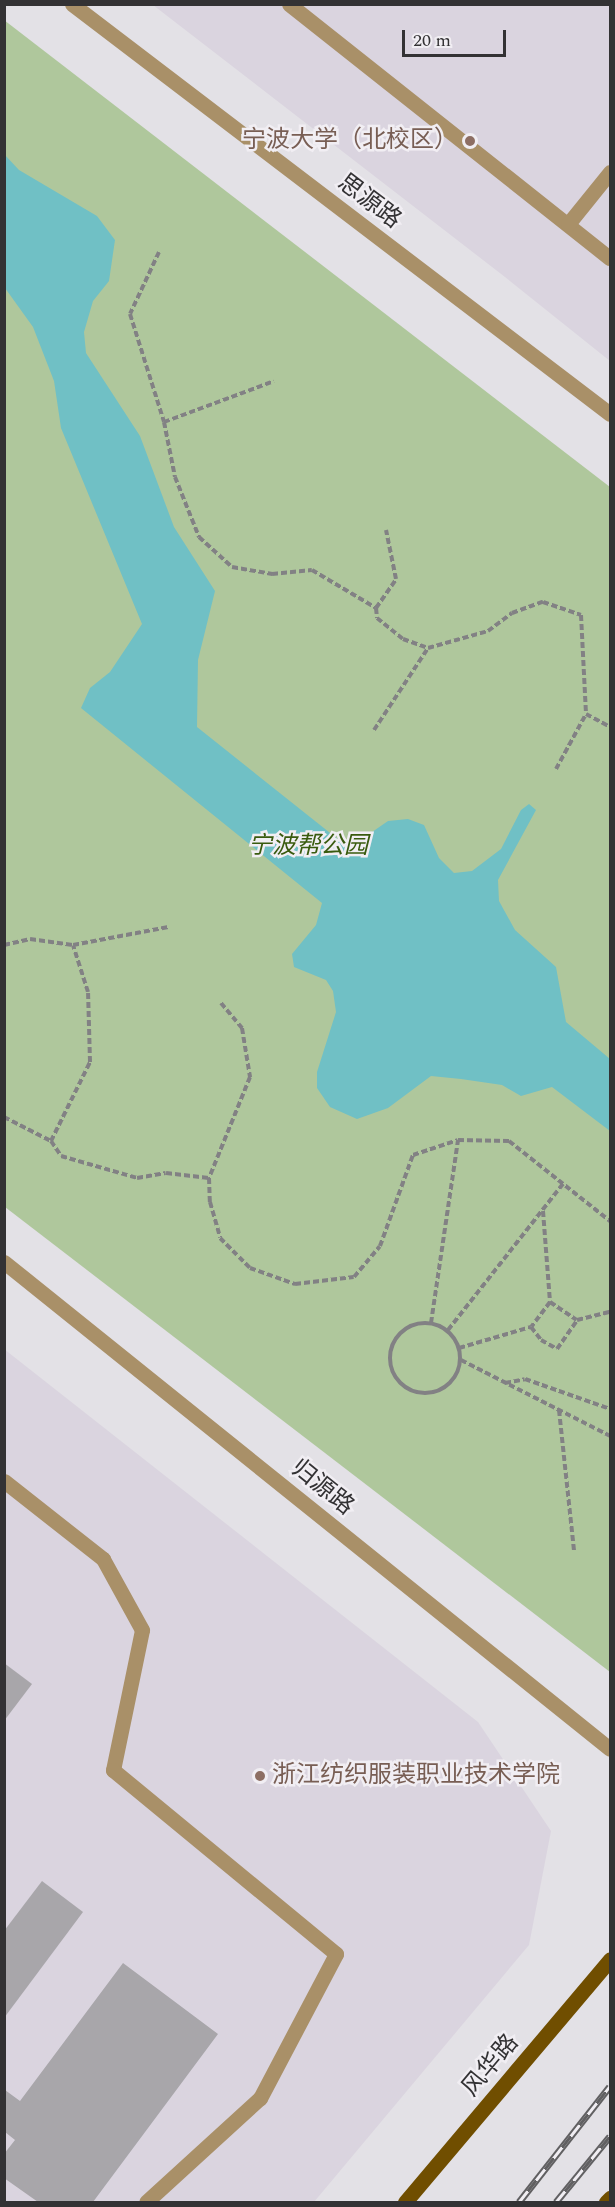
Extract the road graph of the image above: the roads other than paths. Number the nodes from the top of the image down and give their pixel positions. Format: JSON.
{"nodes":[{"id":1,"x":72,"y":4,"type":"edge"},
{"id":2,"x":288,"y":4,"type":"edge"},
{"id":3,"x":610,"y":172,"type":"edge"},
{"id":4,"x":568,"y":224,"type":"junction"},
{"id":5,"x":610,"y":258,"type":"edge"},
{"id":6,"x":610,"y":414,"type":"edge"},
{"id":7,"x":4,"y":1262,"type":"edge"},
{"id":8,"x":4,"y":1482,"type":"edge"},
{"id":9,"x":610,"y":1749,"type":"edge"},
{"id":10,"x":610,"y":1959,"type":"edge"},
{"id":11,"x":610,"y":2198,"type":"edge"},
{"id":12,"x":146,"y":2202,"type":"edge"},
{"id":13,"x":405,"y":2202,"type":"edge"},
{"id":14,"x":606,"y":2202,"type":"edge"}],
"edges":[{"from":1,"to":6,"type":"street","name":"思源路"},
{"from":2,"to":4,"type":"street"},
{"from":3,"to":4,"type":"street"},
{"from":4,"to":5,"type":"street"},
{"from":7,"to":9,"type":"street","name":"归源路"},
{"from":8,"to":12,"type":"street"},
{"from":10,"to":13,"type":"main road","name":"风华路"},
{"from":11,"to":14,"type":"main road"}]}
